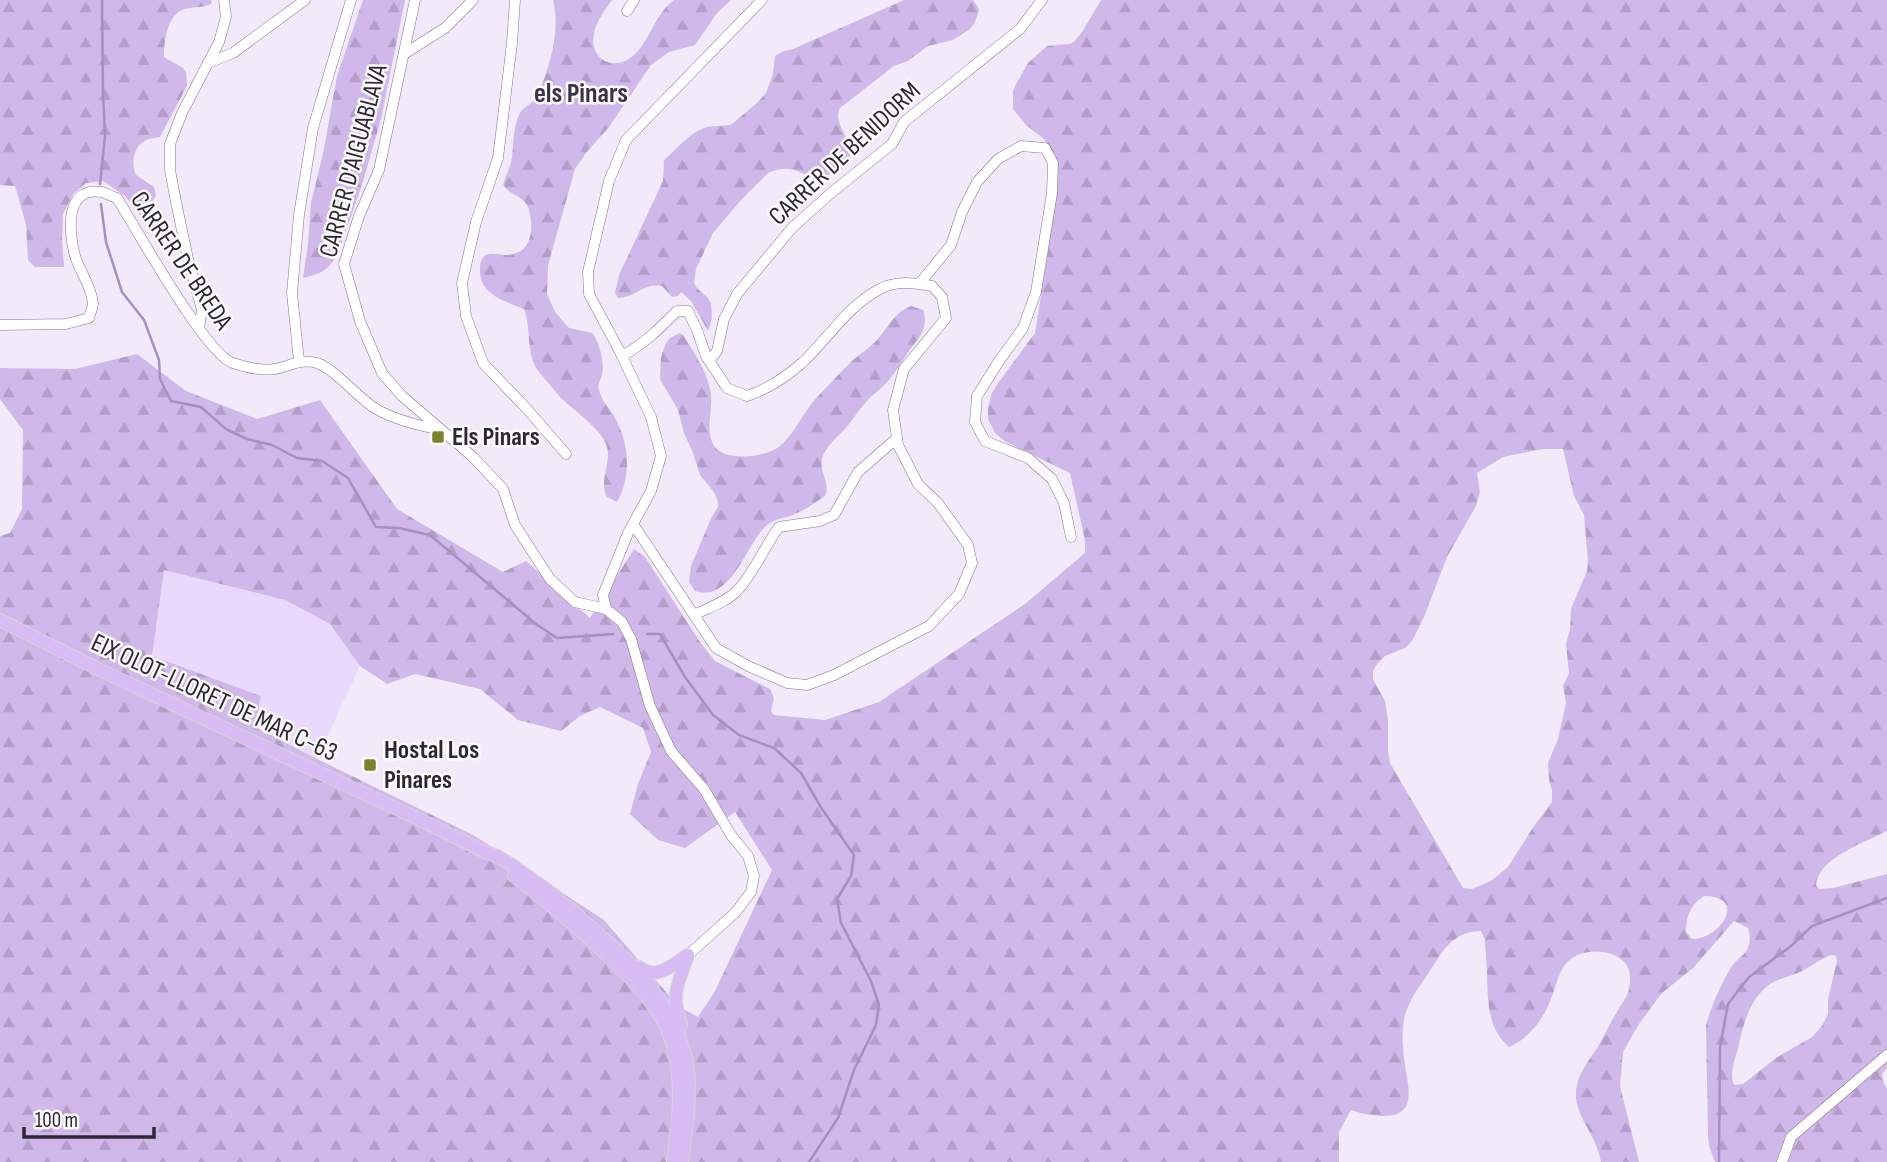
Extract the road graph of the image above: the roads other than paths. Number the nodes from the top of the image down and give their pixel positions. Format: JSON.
{"nodes":[{"id":1,"x":224,"y":0,"type":"edge"},
{"id":2,"x":305,"y":0,"type":"edge"},
{"id":3,"x":351,"y":0,"type":"edge"},
{"id":4,"x":415,"y":0,"type":"edge"},
{"id":5,"x":473,"y":0,"type":"edge"},
{"id":6,"x":515,"y":0,"type":"edge"},
{"id":7,"x":634,"y":0,"type":"edge"},
{"id":8,"x":762,"y":0,"type":"edge"},
{"id":9,"x":1042,"y":0,"type":"edge"},
{"id":10,"x":627,"y":11,"type":"dead end"},
{"id":11,"x":404,"y":54,"type":"junction"},
{"id":12,"x":208,"y":63,"type":"junction"},
{"id":13,"x":920,"y":283,"type":"junction"},
{"id":14,"x":0,"y":325,"type":"edge"},
{"id":15,"x":199,"y":328,"type":"junction"},
{"id":16,"x":622,"y":356,"type":"junction"},
{"id":17,"x":299,"y":360,"type":"junction"},
{"id":18,"x":709,"y":361,"type":"junction"},
{"id":19,"x":440,"y":430,"type":"junction"},
{"id":20,"x":897,"y":438,"type":"junction"},
{"id":21,"x":566,"y":454,"type":"dead end"},
{"id":22,"x":633,"y":524,"type":"junction"},
{"id":23,"x":1071,"y":537,"type":"dead end"},
{"id":24,"x":606,"y":609,"type":"junction"},
{"id":25,"x":694,"y":615,"type":"junction"},
{"id":26,"x":0,"y":620,"type":"edge"},
{"id":27,"x":485,"y":852,"type":"junction"},
{"id":28,"x":556,"y":908,"type":"junction"},
{"id":29,"x":582,"y":920,"type":"junction"},
{"id":30,"x":688,"y":955,"type":"junction"},
{"id":31,"x":662,"y":972,"type":"junction"},
{"id":32,"x":677,"y":984,"type":"junction"},
{"id":33,"x":653,"y":991,"type":"junction"},
{"id":34,"x":1887,"y":1055,"type":"edge"},
{"id":35,"x":689,"y":1078,"type":"junction"},
{"id":36,"x":680,"y":1098,"type":"junction"},
{"id":37,"x":673,"y":1162,"type":"edge"},
{"id":38,"x":682,"y":1162,"type":"edge"},
{"id":39,"x":1782,"y":1162,"type":"edge"}],
"edges":[{"from":1,"to":12,"type":"street"},
{"from":2,"to":12,"type":"street"},
{"from":3,"to":17,"type":"street"},
{"from":4,"to":11,"type":"street","name":"CARRER D'AIGUABLAVA"},
{"from":5,"to":11,"type":"street"},
{"from":6,"to":21,"type":"street"},
{"from":7,"to":10,"type":"street"},
{"from":8,"to":16,"type":"street"},
{"from":9,"to":18,"type":"street","name":"CARRER DE BENIDORM"},
{"from":11,"to":19,"type":"street","name":"CARRER D'AIGUABLAVA"},
{"from":12,"to":15,"type":"street"},
{"from":13,"to":18,"type":"street"},
{"from":13,"to":20,"type":"street"},
{"from":13,"to":23,"type":"street"},
{"from":14,"to":15,"type":"street","name":"CARRER DE BREDA"},
{"from":15,"to":17,"type":"street","name":"CARRER DE BREDA"},
{"from":16,"to":18,"type":"street"},
{"from":16,"to":22,"type":"street"},
{"from":17,"to":19,"type":"street"},
{"from":19,"to":24,"type":"street","name":"CARRER D'AIGUABLAVA"},
{"from":20,"to":25,"type":"street"},
{"from":20,"to":25,"type":"street"},
{"from":22,"to":24,"type":"street"},
{"from":22,"to":25,"type":"street"},
{"from":24,"to":30,"type":"street"},
{"from":26,"to":27,"type":"main road","name":"EIX OLOT-LLORET DE MAR C-63"},
{"from":27,"to":28,"type":"main road","name":"EIX OLOT-LLORET DE MAR C-63"},
{"from":27,"to":29,"type":"main road","name":"EIX OLOT-LLORET DE MAR C-63"},
{"from":28,"to":33,"type":"main road"},
{"from":28,"to":36,"type":"main road","name":"EIX OLOT-LLORET DE MAR C-63"},
{"from":29,"to":31,"type":"main road"},
{"from":29,"to":33,"type":"main road","name":"EIX OLOT-LLORET DE MAR C-63"},
{"from":30,"to":31,"type":"main road"},
{"from":30,"to":32,"type":"main road"},
{"from":31,"to":32,"type":"main road"},
{"from":31,"to":33,"type":"main road"},
{"from":32,"to":33,"type":"main road"},
{"from":32,"to":35,"type":"main road"},
{"from":33,"to":35,"type":"main road","name":"EIX OLOT-LLORET DE MAR C-63"},
{"from":33,"to":36,"type":"main road"},
{"from":34,"to":39,"type":"street"},
{"from":35,"to":38,"type":"main road","name":"EIX OLOT-LLORET DE MAR C-63"},
{"from":36,"to":37,"type":"main road","name":"EIX OLOT-LLORET DE MAR C-63"}]}
